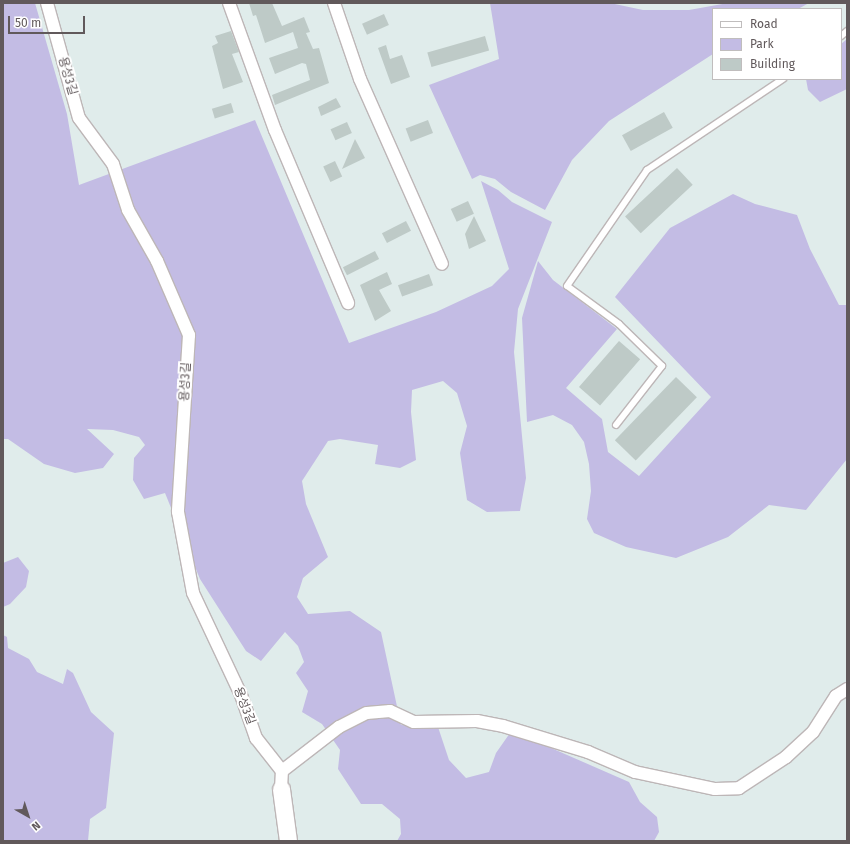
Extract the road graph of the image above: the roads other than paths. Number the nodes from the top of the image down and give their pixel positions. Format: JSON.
{"nodes":[{"id":1,"x":47,"y":3,"type":"edge"},
{"id":2,"x":230,"y":3,"type":"edge"},
{"id":3,"x":334,"y":3,"type":"edge"},
{"id":4,"x":782,"y":80,"type":"edge"},
{"id":5,"x":442,"y":264,"type":"dead end"},
{"id":6,"x":348,"y":303,"type":"dead end"},
{"id":7,"x":616,"y":425,"type":"dead end"},
{"id":8,"x":847,"y":689,"type":"edge"},
{"id":9,"x":282,"y":771,"type":"junction"},
{"id":10,"x":281,"y":790,"type":"joint"},
{"id":11,"x":288,"y":841,"type":"edge"}],
"edges":[{"from":1,"to":9,"type":"street","name":"용성3길"},
{"from":2,"to":6,"type":"street"},
{"from":3,"to":5,"type":"street"},
{"from":4,"to":7,"type":"lane"},
{"from":8,"to":9,"type":"street"},
{"from":9,"to":10,"type":"street"},
{"from":10,"to":11,"type":"street"}]}
